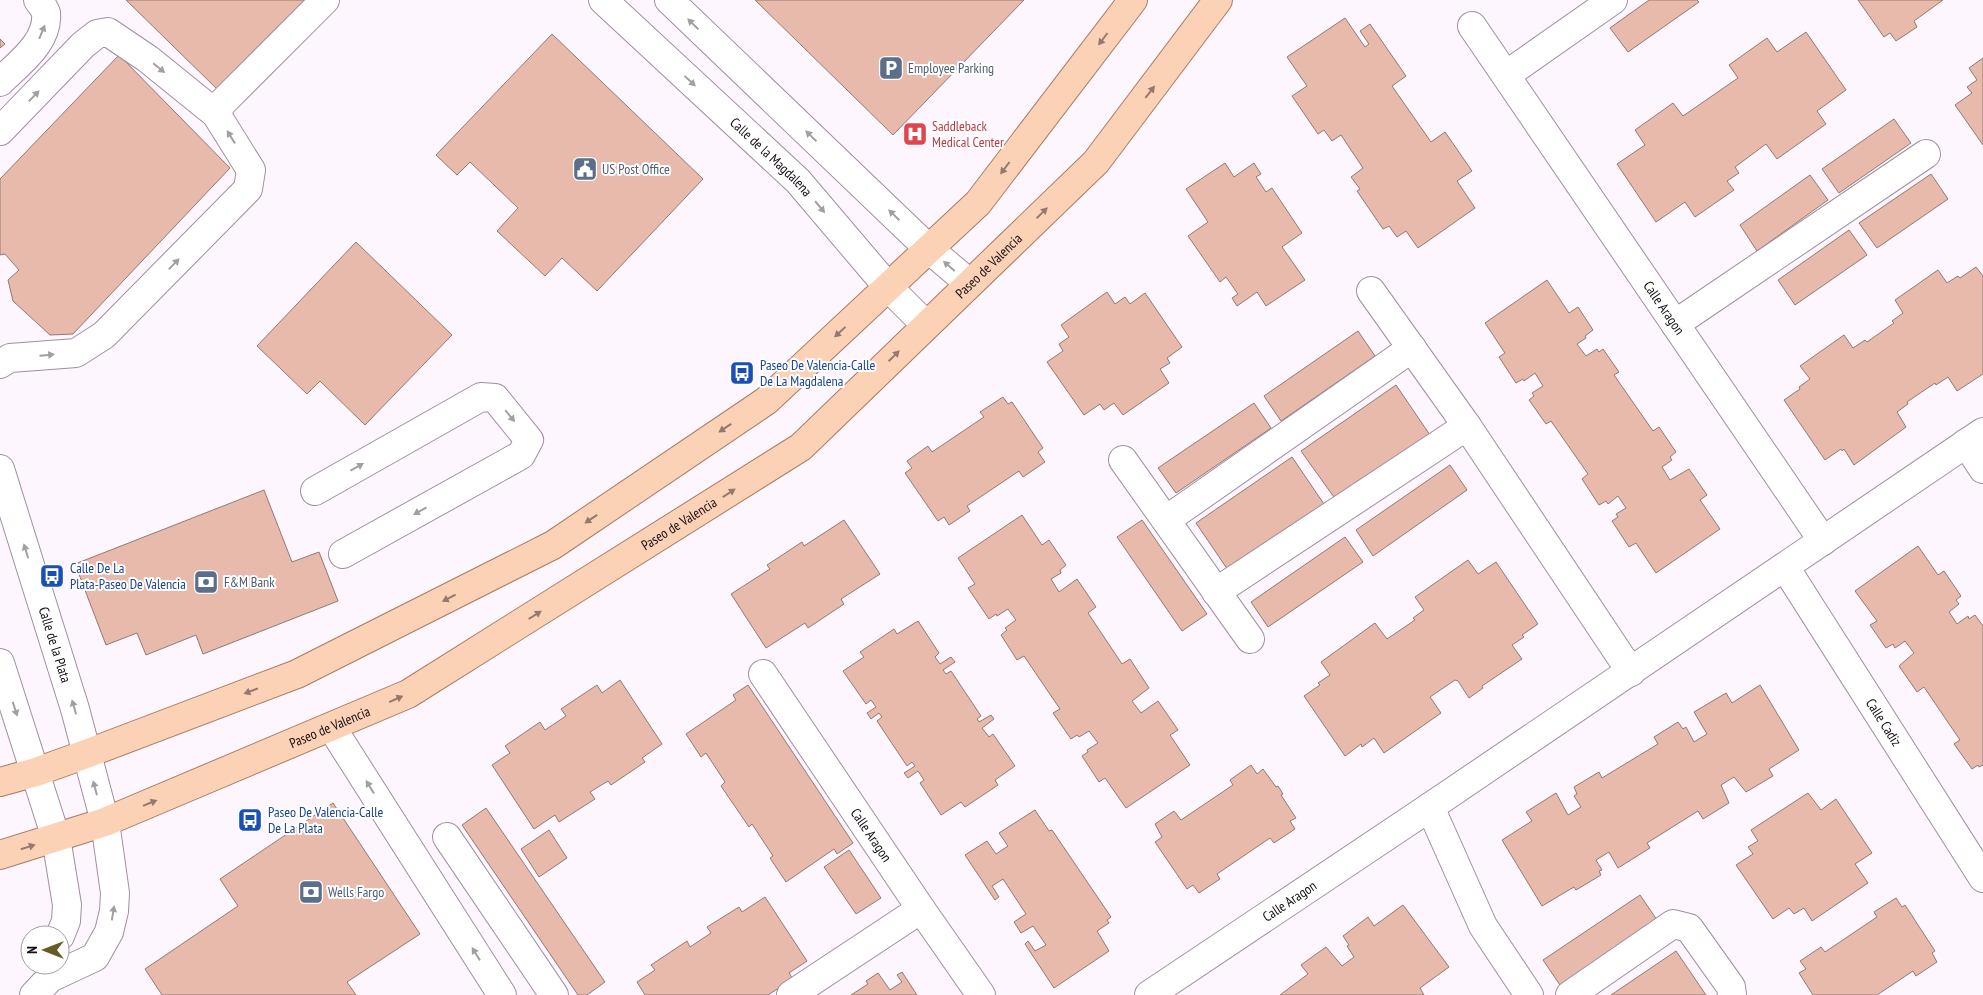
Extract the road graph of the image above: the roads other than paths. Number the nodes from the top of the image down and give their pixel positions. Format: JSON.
{"nodes":[{"id":1,"x":38,"y":0,"type":"edge"},
{"id":2,"x":324,"y":0,"type":"edge"},
{"id":3,"x":603,"y":0,"type":"edge"},
{"id":4,"x":669,"y":0,"type":"edge"},
{"id":5,"x":1133,"y":0,"type":"edge"},
{"id":6,"x":1218,"y":0,"type":"edge"},
{"id":7,"x":1613,"y":0,"type":"edge"},
{"id":8,"x":1472,"y":26,"type":"dead end"},
{"id":9,"x":1506,"y":74,"type":"junction"},
{"id":10,"x":0,"y":82,"type":"edge"},
{"id":11,"x":216,"y":114,"type":"junction"},
{"id":12,"x":0,"y":131,"type":"edge"},
{"id":13,"x":1926,"y":154,"type":"dead end"},
{"id":14,"x":929,"y":249,"type":"junction"},
{"id":15,"x":969,"y":283,"type":"junction"},
{"id":16,"x":888,"y":287,"type":"junction"},
{"id":17,"x":1371,"y":291,"type":"dead end"},
{"id":18,"x":1675,"y":324,"type":"junction"},
{"id":19,"x":926,"y":325,"type":"junction"},
{"id":20,"x":1412,"y":348,"type":"junction"},
{"id":21,"x":0,"y":364,"type":"edge"},
{"id":22,"x":1466,"y":426,"type":"junction"},
{"id":23,"x":1975,"y":438,"type":"edge"},
{"id":24,"x":1123,"y":460,"type":"dead end"},
{"id":25,"x":0,"y":469,"type":"edge"},
{"id":26,"x":1983,"y":470,"type":"edge"},
{"id":27,"x":314,"y":491,"type":"dead end"},
{"id":28,"x":4,"y":501,"type":"edge"},
{"id":29,"x":1166,"y":520,"type":"junction"},
{"id":30,"x":1823,"y":541,"type":"junction"},
{"id":31,"x":343,"y":554,"type":"dead end"},
{"id":32,"x":1785,"y":566,"type":"junction"},
{"id":33,"x":1216,"y":592,"type":"junction"},
{"id":34,"x":1250,"y":639,"type":"dead end"},
{"id":35,"x":0,"y":662,"type":"edge"},
{"id":36,"x":1631,"y":672,"type":"junction"},
{"id":37,"x":763,"y":674,"type":"dead end"},
{"id":38,"x":332,"y":728,"type":"junction"},
{"id":39,"x":86,"y":754,"type":"junction"},
{"id":40,"x":36,"y":772,"type":"junction"},
{"id":41,"x":0,"y":782,"type":"edge"},
{"id":42,"x":1430,"y":807,"type":"junction"},
{"id":43,"x":105,"y":822,"type":"junction"},
{"id":44,"x":447,"y":837,"type":"dead end"},
{"id":45,"x":56,"y":838,"type":"junction"},
{"id":46,"x":0,"y":855,"type":"edge"},
{"id":47,"x":1983,"y":878,"type":"edge"},
{"id":48,"x":921,"y":909,"type":"junction"},
{"id":49,"x":64,"y":925,"type":"edge"},
{"id":50,"x":45,"y":979,"type":"edge"},
{"id":51,"x":502,"y":995,"type":"edge"},
{"id":52,"x":554,"y":995,"type":"edge"},
{"id":53,"x":792,"y":995,"type":"edge"},
{"id":54,"x":981,"y":995,"type":"edge"},
{"id":55,"x":1149,"y":995,"type":"edge"},
{"id":56,"x":1529,"y":995,"type":"edge"},
{"id":57,"x":1570,"y":995,"type":"edge"},
{"id":58,"x":1732,"y":995,"type":"edge"}],
"edges":[{"from":10,"to":1,"type":"street","one_way":true},
{"from":2,"to":11,"type":"street"},
{"from":3,"to":16,"type":"street","name":"Calle de la Magdalena","one_way":true},
{"from":14,"to":4,"type":"street","one_way":true},
{"from":5,"to":14,"type":"main road","one_way":true},
{"from":15,"to":6,"type":"main road","name":"Paseo de Valencia","one_way":true},
{"from":7,"to":9,"type":"street"},
{"from":8,"to":9,"type":"street","name":"Calle Aragon"},
{"from":9,"to":18,"type":"street","name":"Calle Aragon"},
{"from":12,"to":11,"type":"street","one_way":true},
{"from":21,"to":11,"type":"street","one_way":true},
{"from":13,"to":18,"type":"street"},
{"from":15,"to":14,"type":"street","one_way":true},
{"from":14,"to":16,"type":"main road"},
{"from":15,"to":19,"type":"main road","name":"Paseo de Valencia"},
{"from":16,"to":19,"type":"street","name":"Calle de la Magdalena"},
{"from":16,"to":39,"type":"main road","one_way":true},
{"from":17,"to":20,"type":"street"},
{"from":18,"to":30,"type":"street","name":"Calle Aragon"},
{"from":38,"to":19,"type":"main road","name":"Paseo de Valencia","one_way":true},
{"from":20,"to":22,"type":"street"},
{"from":20,"to":29,"type":"street"},
{"from":22,"to":33,"type":"street"},
{"from":22,"to":36,"type":"street"},
{"from":23,"to":26,"type":"street","name":"Calle Aragon"},
{"from":23,"to":30,"type":"street","name":"Calle Aragon"},
{"from":24,"to":29,"type":"street"},
{"from":25,"to":28,"type":"street","name":"Calle de la Plata"},
{"from":27,"to":31,"type":"street","one_way":true},
{"from":39,"to":28,"type":"street","name":"Calle de la Plata","one_way":true},
{"from":29,"to":33,"type":"street"},
{"from":30,"to":32,"type":"street","name":"Calle Aragon"},
{"from":32,"to":36,"type":"street","name":"Calle Aragon"},
{"from":32,"to":47,"type":"street","name":"Calle Cadiz"},
{"from":33,"to":34,"type":"street"},
{"from":35,"to":40,"type":"street","one_way":true},
{"from":36,"to":42,"type":"street","name":"Calle Aragon"},
{"from":37,"to":48,"type":"street","name":"Calle Aragon"},
{"from":43,"to":38,"type":"main road","name":"Paseo de Valencia","one_way":true},
{"from":51,"to":38,"type":"street","one_way":true},
{"from":39,"to":40,"type":"main road"},
{"from":43,"to":39,"type":"street","name":"Calle de la Plata","one_way":true},
{"from":40,"to":41,"type":"main road"},
{"from":40,"to":45,"type":"street"},
{"from":42,"to":55,"type":"street","name":"Calle Aragon"},
{"from":42,"to":56,"type":"street"},
{"from":43,"to":45,"type":"main road","name":"Paseo de Valencia"},
{"from":50,"to":43,"type":"street","name":"Calle de la Plata","one_way":true},
{"from":44,"to":52,"type":"street"},
{"from":46,"to":45,"type":"main road","name":"Paseo de Valencia","one_way":true},
{"from":45,"to":49,"type":"street"},
{"from":48,"to":53,"type":"street"},
{"from":48,"to":54,"type":"street","name":"Calle Aragon"},
{"from":57,"to":58,"type":"street"}]}
